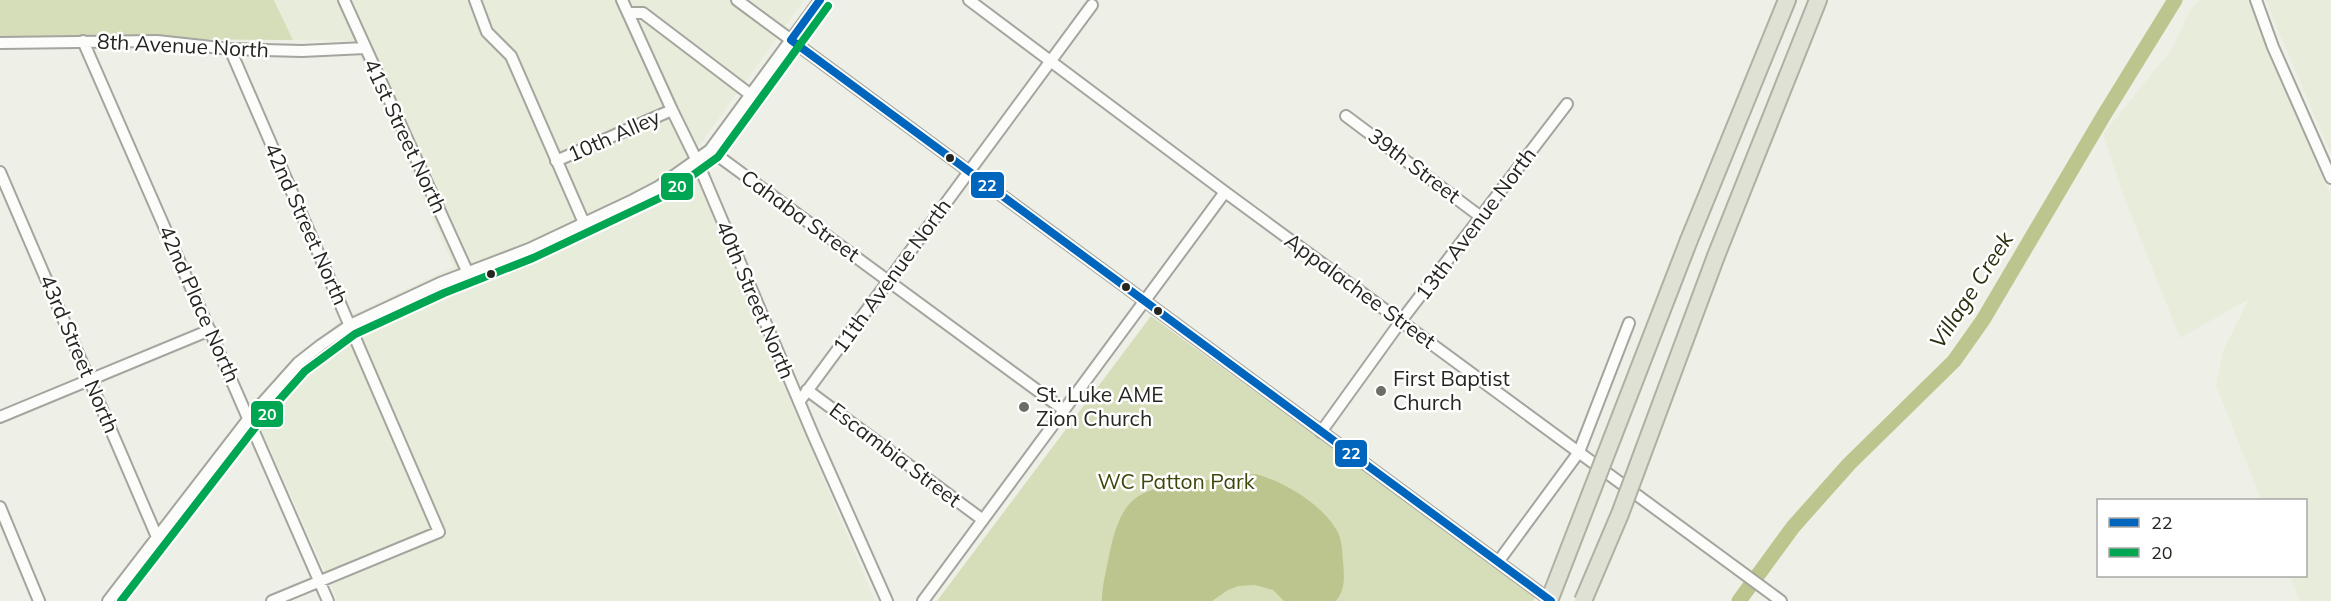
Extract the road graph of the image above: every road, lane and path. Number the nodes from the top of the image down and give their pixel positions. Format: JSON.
{"nodes":[{"id":1,"x":344,"y":0,"type":"edge"},
{"id":2,"x":475,"y":0,"type":"edge"},
{"id":3,"x":622,"y":0,"type":"edge"},
{"id":4,"x":737,"y":0,"type":"edge"},
{"id":5,"x":820,"y":0,"type":"edge"},
{"id":6,"x":969,"y":0,"type":"edge"},
{"id":7,"x":1787,"y":0,"type":"edge"},
{"id":8,"x":1818,"y":0,"type":"edge"},
{"id":9,"x":2256,"y":0,"type":"edge"},
{"id":10,"x":1092,"y":5,"type":"dead end"},
{"id":11,"x":628,"y":13,"type":"junction"},
{"id":12,"x":791,"y":40,"type":"junction"},
{"id":13,"x":83,"y":41,"type":"junction"},
{"id":14,"x":0,"y":43,"type":"edge"},
{"id":15,"x":365,"y":48,"type":"junction"},
{"id":16,"x":230,"y":50,"type":"junction"},
{"id":17,"x":1051,"y":60,"type":"junction"},
{"id":18,"x":751,"y":94,"type":"junction"},
{"id":19,"x":1567,"y":104,"type":"dead end"},
{"id":20,"x":672,"y":110,"type":"junction"},
{"id":21,"x":1346,"y":116,"type":"dead end"},
{"id":22,"x":710,"y":150,"type":"junction"},
{"id":23,"x":556,"y":161,"type":"junction"},
{"id":24,"x":697,"y":161,"type":"junction"},
{"id":25,"x":969,"y":171,"type":"junction"},
{"id":26,"x":0,"y":172,"type":"edge"},
{"id":27,"x":2331,"y":177,"type":"edge"},
{"id":28,"x":1225,"y":192,"type":"junction"},
{"id":29,"x":1481,"y":217,"type":"junction"},
{"id":30,"x":584,"y":223,"type":"junction"},
{"id":31,"x":467,"y":271,"type":"junction"},
{"id":32,"x":888,"y":280,"type":"junction"},
{"id":33,"x":1144,"y":301,"type":"junction"},
{"id":34,"x":1401,"y":321,"type":"junction"},
{"id":35,"x":1629,"y":323,"type":"dead end"},
{"id":36,"x":350,"y":325,"type":"junction"},
{"id":37,"x":210,"y":330,"type":"junction"},
{"id":38,"x":89,"y":379,"type":"junction"},
{"id":39,"x":807,"y":390,"type":"junction"},
{"id":40,"x":799,"y":402,"type":"junction"},
{"id":41,"x":1064,"y":410,"type":"junction"},
{"id":42,"x":0,"y":417,"type":"edge"},
{"id":43,"x":249,"y":418,"type":"junction"},
{"id":44,"x":1321,"y":432,"type":"junction"},
{"id":45,"x":1579,"y":452,"type":"junction"},
{"id":46,"x":0,"y":507,"type":"edge"},
{"id":47,"x":983,"y":520,"type":"junction"},
{"id":48,"x":157,"y":537,"type":"junction"},
{"id":49,"x":1498,"y":562,"type":"junction"},
{"id":50,"x":319,"y":581,"type":"junction"},
{"id":51,"x":1776,"y":598,"type":"edge"},
{"id":52,"x":39,"y":601,"type":"edge"},
{"id":53,"x":108,"y":601,"type":"edge"},
{"id":54,"x":272,"y":601,"type":"edge"},
{"id":55,"x":328,"y":601,"type":"edge"},
{"id":56,"x":887,"y":601,"type":"edge"},
{"id":57,"x":924,"y":601,"type":"edge"},
{"id":58,"x":1550,"y":601,"type":"edge"},
{"id":59,"x":1584,"y":601,"type":"edge"}],
"edges":[{"from":1,"to":15,"type":"street","name":"41st Street North"},
{"from":2,"to":23,"type":"street"},
{"from":3,"to":11,"type":"street","name":"40th Street North"},
{"from":4,"to":12,"type":"street"},
{"from":5,"to":12,"type":"street"},
{"from":6,"to":17,"type":"street","name":"Appalachee Street"},
{"from":7,"to":58,"type":"highway","bridge":true},
{"from":8,"to":59,"type":"highway","bridge":true},
{"from":9,"to":27,"type":"street"},
{"from":10,"to":17,"type":"street","name":"11th Avenue North"},
{"from":11,"to":18,"type":"street"},
{"from":11,"to":20,"type":"street","name":"40th Street North"},
{"from":12,"to":18,"type":"street"},
{"from":12,"to":25,"type":"street"},
{"from":13,"to":14,"type":"street","name":"8th Avenue North"},
{"from":13,"to":16,"type":"street","name":"8th Avenue North"},
{"from":13,"to":37,"type":"street","name":"42nd Place North"},
{"from":15,"to":16,"type":"street","name":"8th Avenue North"},
{"from":15,"to":31,"type":"street","name":"41st Street North"},
{"from":16,"to":36,"type":"street","name":"42nd Street North"},
{"from":17,"to":25,"type":"street","name":"11th Avenue North"},
{"from":17,"to":28,"type":"street","name":"Appalachee Street"},
{"from":18,"to":22,"type":"street"},
{"from":19,"to":29,"type":"street","name":"13th Avenue North"},
{"from":20,"to":23,"type":"street","name":"10th Alley"},
{"from":20,"to":24,"type":"street","name":"40th Street North"},
{"from":21,"to":29,"type":"street","name":"39th Street"},
{"from":22,"to":24,"type":"street"},
{"from":22,"to":32,"type":"street","name":"Cahaba Street"},
{"from":23,"to":30,"type":"street"},
{"from":24,"to":30,"type":"street"},
{"from":24,"to":40,"type":"street","name":"40th Street North"},
{"from":25,"to":32,"type":"street","name":"11th Avenue North"},
{"from":25,"to":33,"type":"street"},
{"from":26,"to":38,"type":"street","name":"43rd Street North"},
{"from":28,"to":33,"type":"street"},
{"from":28,"to":34,"type":"street","name":"Appalachee Street"},
{"from":29,"to":34,"type":"street","name":"13th Avenue North"},
{"from":30,"to":31,"type":"street"},
{"from":31,"to":36,"type":"street"},
{"from":32,"to":39,"type":"street","name":"11th Avenue North"},
{"from":32,"to":41,"type":"street","name":"Cahaba Street"},
{"from":33,"to":41,"type":"street"},
{"from":33,"to":44,"type":"street"},
{"from":34,"to":44,"type":"street","name":"13th Avenue North"},
{"from":34,"to":45,"type":"street","name":"Appalachee Street"},
{"from":35,"to":45,"type":"street"},
{"from":36,"to":43,"type":"street"},
{"from":36,"to":50,"type":"street","name":"42nd Street North"},
{"from":37,"to":38,"type":"street"},
{"from":37,"to":43,"type":"street","name":"42nd Place North"},
{"from":38,"to":42,"type":"street"},
{"from":38,"to":48,"type":"street","name":"43rd Street North"},
{"from":39,"to":40,"type":"street","name":"11th Avenue North"},
{"from":39,"to":47,"type":"street","name":"Escambia Street"},
{"from":40,"to":56,"type":"street","name":"40th Street North"},
{"from":41,"to":47,"type":"street"},
{"from":43,"to":48,"type":"street"},
{"from":43,"to":50,"type":"street","name":"42nd Place North"},
{"from":44,"to":49,"type":"street"},
{"from":45,"to":49,"type":"street"},
{"from":45,"to":51,"type":"street","name":"Appalachee Street"},
{"from":46,"to":52,"type":"street"},
{"from":47,"to":57,"type":"street"},
{"from":48,"to":53,"type":"street"},
{"from":49,"to":58,"type":"street"},
{"from":50,"to":54,"type":"street"},
{"from":50,"to":55,"type":"street","name":"42nd Place North"}]}
